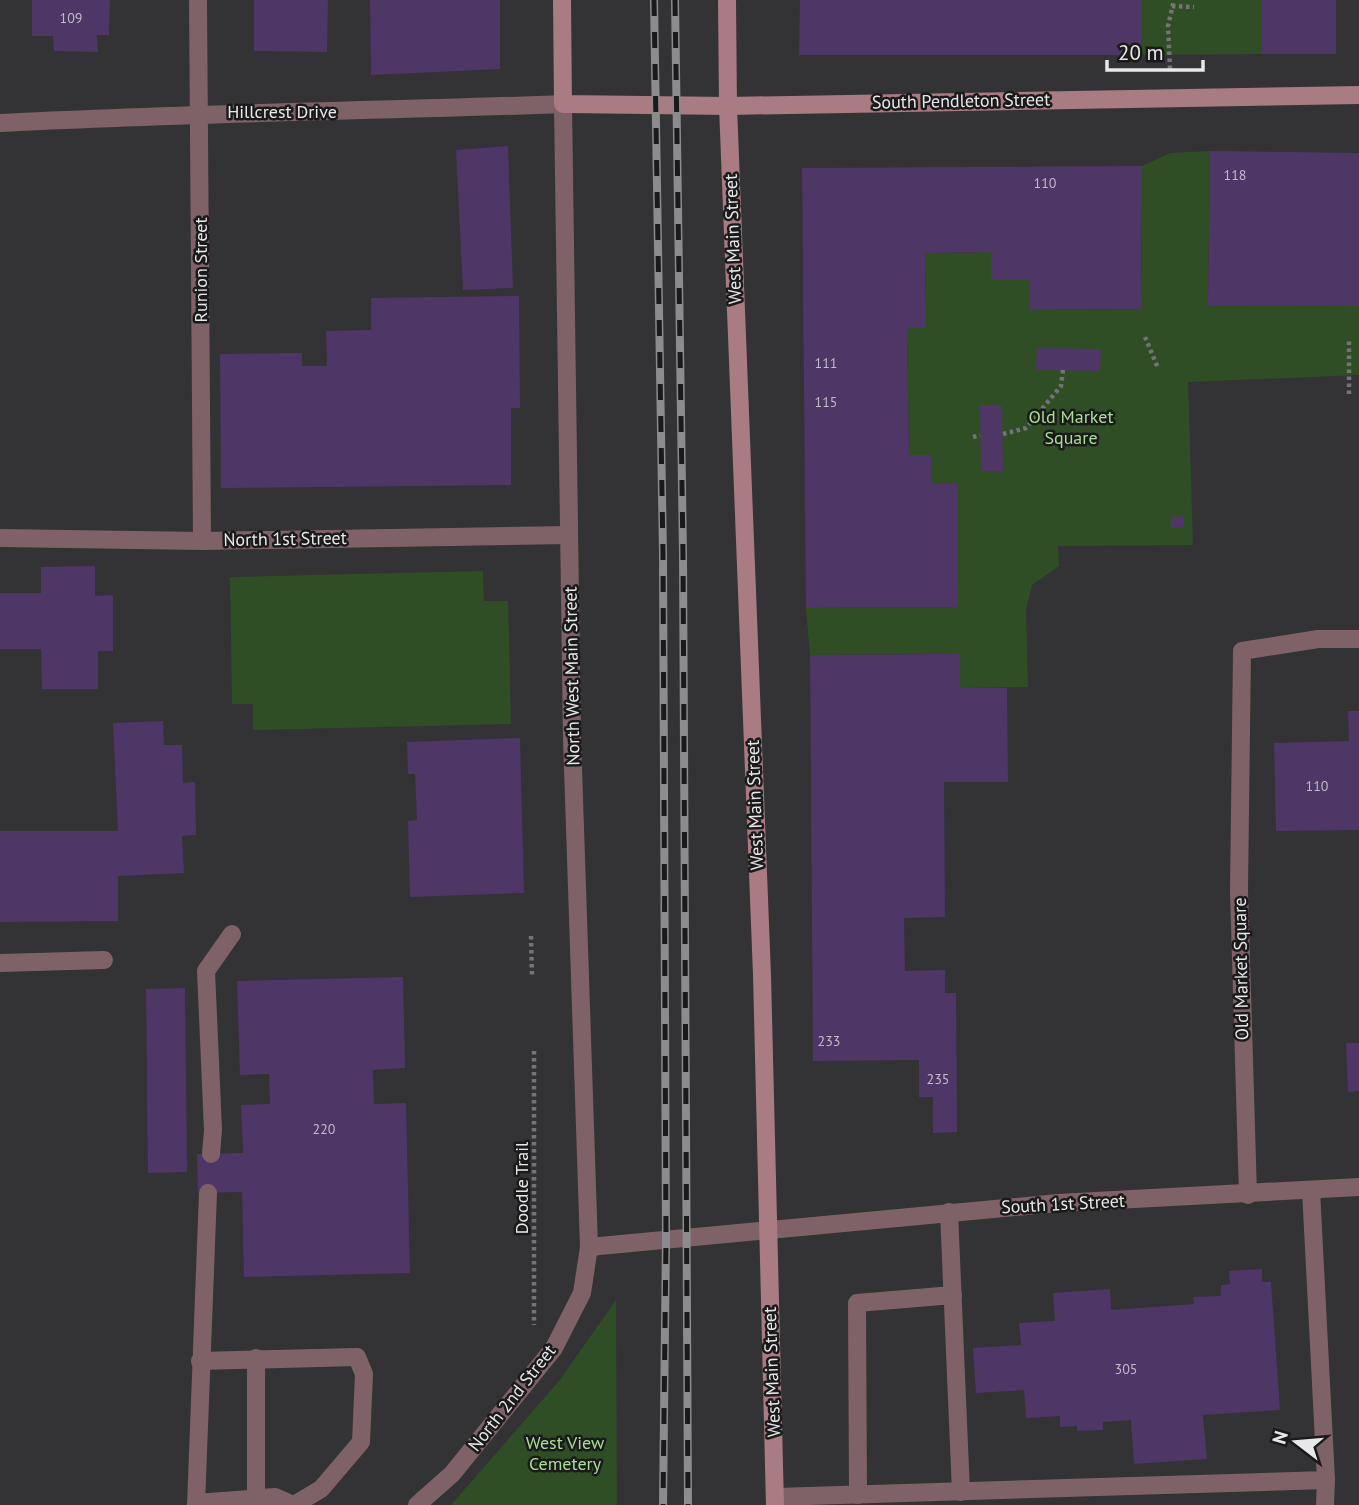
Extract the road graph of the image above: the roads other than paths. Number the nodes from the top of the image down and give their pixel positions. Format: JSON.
{"nodes":[{"id":1,"x":198,"y":0,"type":"edge"},
{"id":2,"x":562,"y":0,"type":"edge"},
{"id":3,"x":727,"y":0,"type":"edge"},
{"id":4,"x":1359,"y":95,"type":"edge"},
{"id":5,"x":563,"y":104,"type":"junction"},
{"id":6,"x":728,"y":106,"type":"junction"},
{"id":7,"x":201,"y":113,"type":"junction"},
{"id":8,"x":0,"y":124,"type":"edge"},
{"id":9,"x":569,"y":536,"type":"junction"},
{"id":10,"x":0,"y":538,"type":"edge"},
{"id":11,"x":202,"y":541,"type":"junction"},
{"id":12,"x":1359,"y":639,"type":"edge"},
{"id":13,"x":232,"y":934,"type":"dead end"},
{"id":14,"x":104,"y":960,"type":"dead end"},
{"id":15,"x":0,"y":963,"type":"edge"},
{"id":16,"x":212,"y":1154,"type":"dead end"},
{"id":17,"x":1359,"y":1187,"type":"edge"},
{"id":18,"x":1311,"y":1190,"type":"junction"},
{"id":19,"x":208,"y":1193,"type":"dead end"},
{"id":20,"x":1248,"y":1195,"type":"junction"},
{"id":21,"x":949,"y":1212,"type":"junction"},
{"id":22,"x":768,"y":1230,"type":"junction"},
{"id":23,"x":589,"y":1247,"type":"junction"},
{"id":24,"x":953,"y":1295,"type":"junction"},
{"id":25,"x":256,"y":1358,"type":"junction"},
{"id":26,"x":200,"y":1361,"type":"junction"},
{"id":27,"x":1326,"y":1480,"type":"junction"},
{"id":28,"x":961,"y":1492,"type":"junction"},
{"id":29,"x":858,"y":1495,"type":"junction"},
{"id":30,"x":1112,"y":1497,"type":"edge"},
{"id":31,"x":256,"y":1499,"type":"junction"},
{"id":32,"x":775,"y":1501,"type":"edge"},
{"id":33,"x":196,"y":1504,"type":"edge"},
{"id":34,"x":294,"y":1505,"type":"edge"},
{"id":35,"x":417,"y":1505,"type":"edge"},
{"id":36,"x":1325,"y":1505,"type":"edge"}],
"edges":[{"from":1,"to":7,"type":"street","name":"Runion Street"},
{"from":2,"to":5,"type":"main road"},
{"from":3,"to":6,"type":"main road","name":"West Main Street"},
{"from":4,"to":6,"type":"main road","name":"South Pendleton Street"},
{"from":5,"to":6,"type":"main road","name":"South Pendleton Street"},
{"from":5,"to":7,"type":"street","name":"Hillcrest Drive"},
{"from":5,"to":9,"type":"street","name":"North West Main Street"},
{"from":6,"to":22,"type":"main road","name":"West Main Street"},
{"from":7,"to":8,"type":"street","name":"Hillcrest Drive"},
{"from":7,"to":11,"type":"street","name":"Runion Street"},
{"from":9,"to":11,"type":"street","name":"North 1st Street"},
{"from":9,"to":23,"type":"street","name":"North West Main Street"},
{"from":10,"to":11,"type":"street","name":"North 1st Street"},
{"from":12,"to":20,"type":"street","name":"Old Market Square"},
{"from":13,"to":16,"type":"street"},
{"from":14,"to":15,"type":"street"},
{"from":17,"to":18,"type":"street","name":"South 1st Street"},
{"from":18,"to":20,"type":"street","name":"South 1st Street"},
{"from":18,"to":27,"type":"street"},
{"from":19,"to":26,"type":"street"},
{"from":20,"to":21,"type":"street","name":"South 1st Street"},
{"from":21,"to":22,"type":"street","name":"South 1st Street"},
{"from":21,"to":24,"type":"street"},
{"from":22,"to":23,"type":"street"},
{"from":22,"to":32,"type":"main road","name":"West Main Street"},
{"from":23,"to":35,"type":"street","name":"North 2nd Street"},
{"from":24,"to":28,"type":"street"},
{"from":24,"to":29,"type":"street"},
{"from":25,"to":26,"type":"street"},
{"from":25,"to":31,"type":"street"},
{"from":25,"to":34,"type":"street"},
{"from":26,"to":33,"type":"street"},
{"from":27,"to":30,"type":"street"},
{"from":27,"to":36,"type":"street"},
{"from":28,"to":29,"type":"street"},
{"from":28,"to":30,"type":"street"},
{"from":29,"to":32,"type":"street"},
{"from":31,"to":33,"type":"street"},
{"from":31,"to":34,"type":"street"}]}
